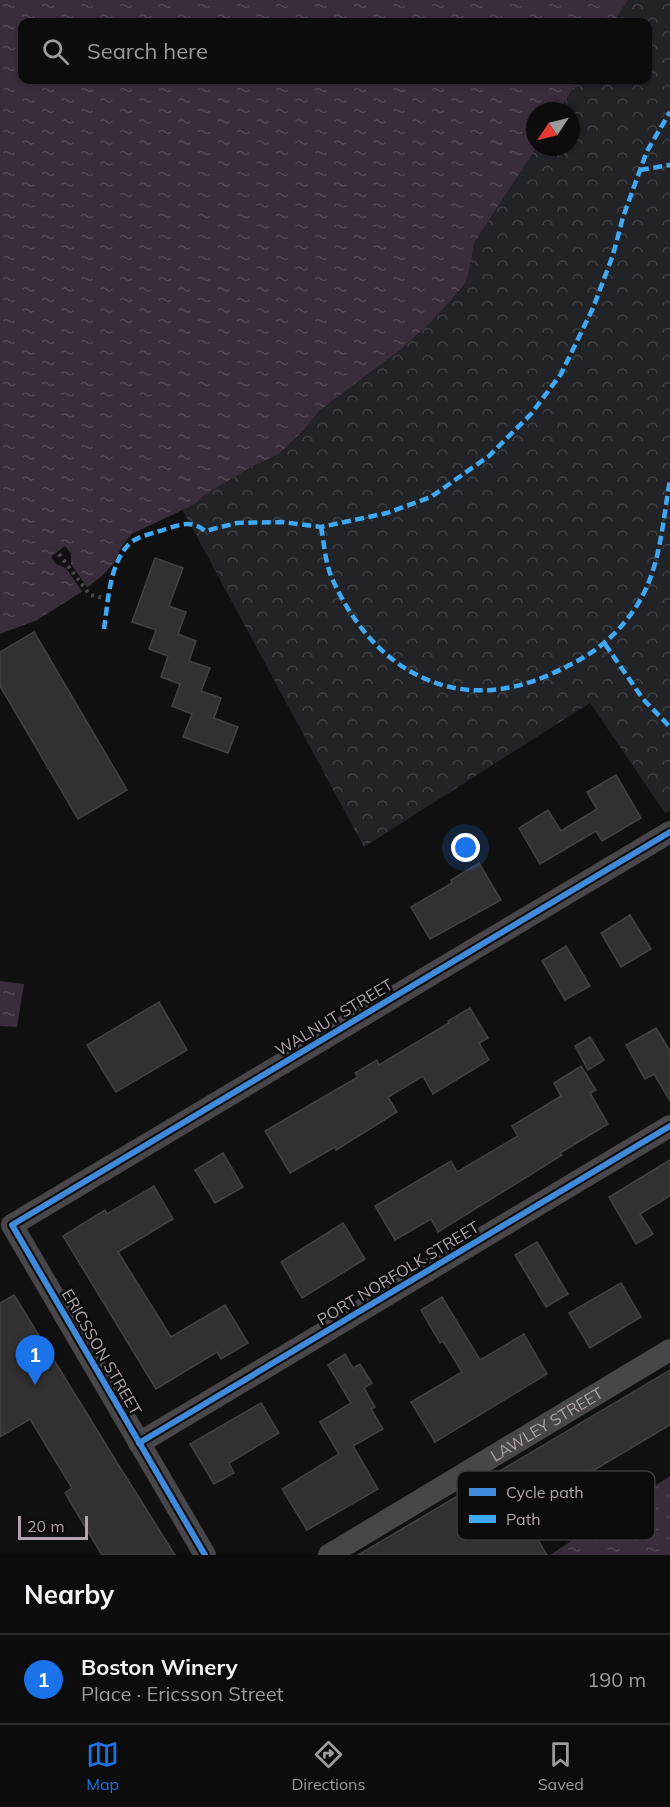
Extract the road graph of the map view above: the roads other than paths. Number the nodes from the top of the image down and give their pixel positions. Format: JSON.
{"nodes":[{"id":1,"x":670,"y":832,"type":"edge"},
{"id":2,"x":670,"y":1126,"type":"edge"},
{"id":3,"x":12,"y":1225,"type":"joint"},
{"id":4,"x":670,"y":1350,"type":"edge"},
{"id":5,"x":140,"y":1443,"type":"junction"},
{"id":6,"x":469,"y":1471,"type":"edge"},
{"id":7,"x":457,"y":1478,"type":"edge"},
{"id":8,"x":205,"y":1555,"type":"edge"},
{"id":9,"x":329,"y":1555,"type":"edge"}],
"edges":[{"from":1,"to":3,"type":"street","name":"WALNUT STREET"},
{"from":2,"to":5,"type":"street","name":"PORT NORFOLK STREET"},
{"from":3,"to":5,"type":"street","name":"ERICSSON STREET"},
{"from":4,"to":6,"type":"street","name":"LAWLEY STREET"},
{"from":5,"to":8,"type":"street","name":"ERICSSON STREET"},
{"from":7,"to":9,"type":"street","name":"LAWLEY STREET"}]}
